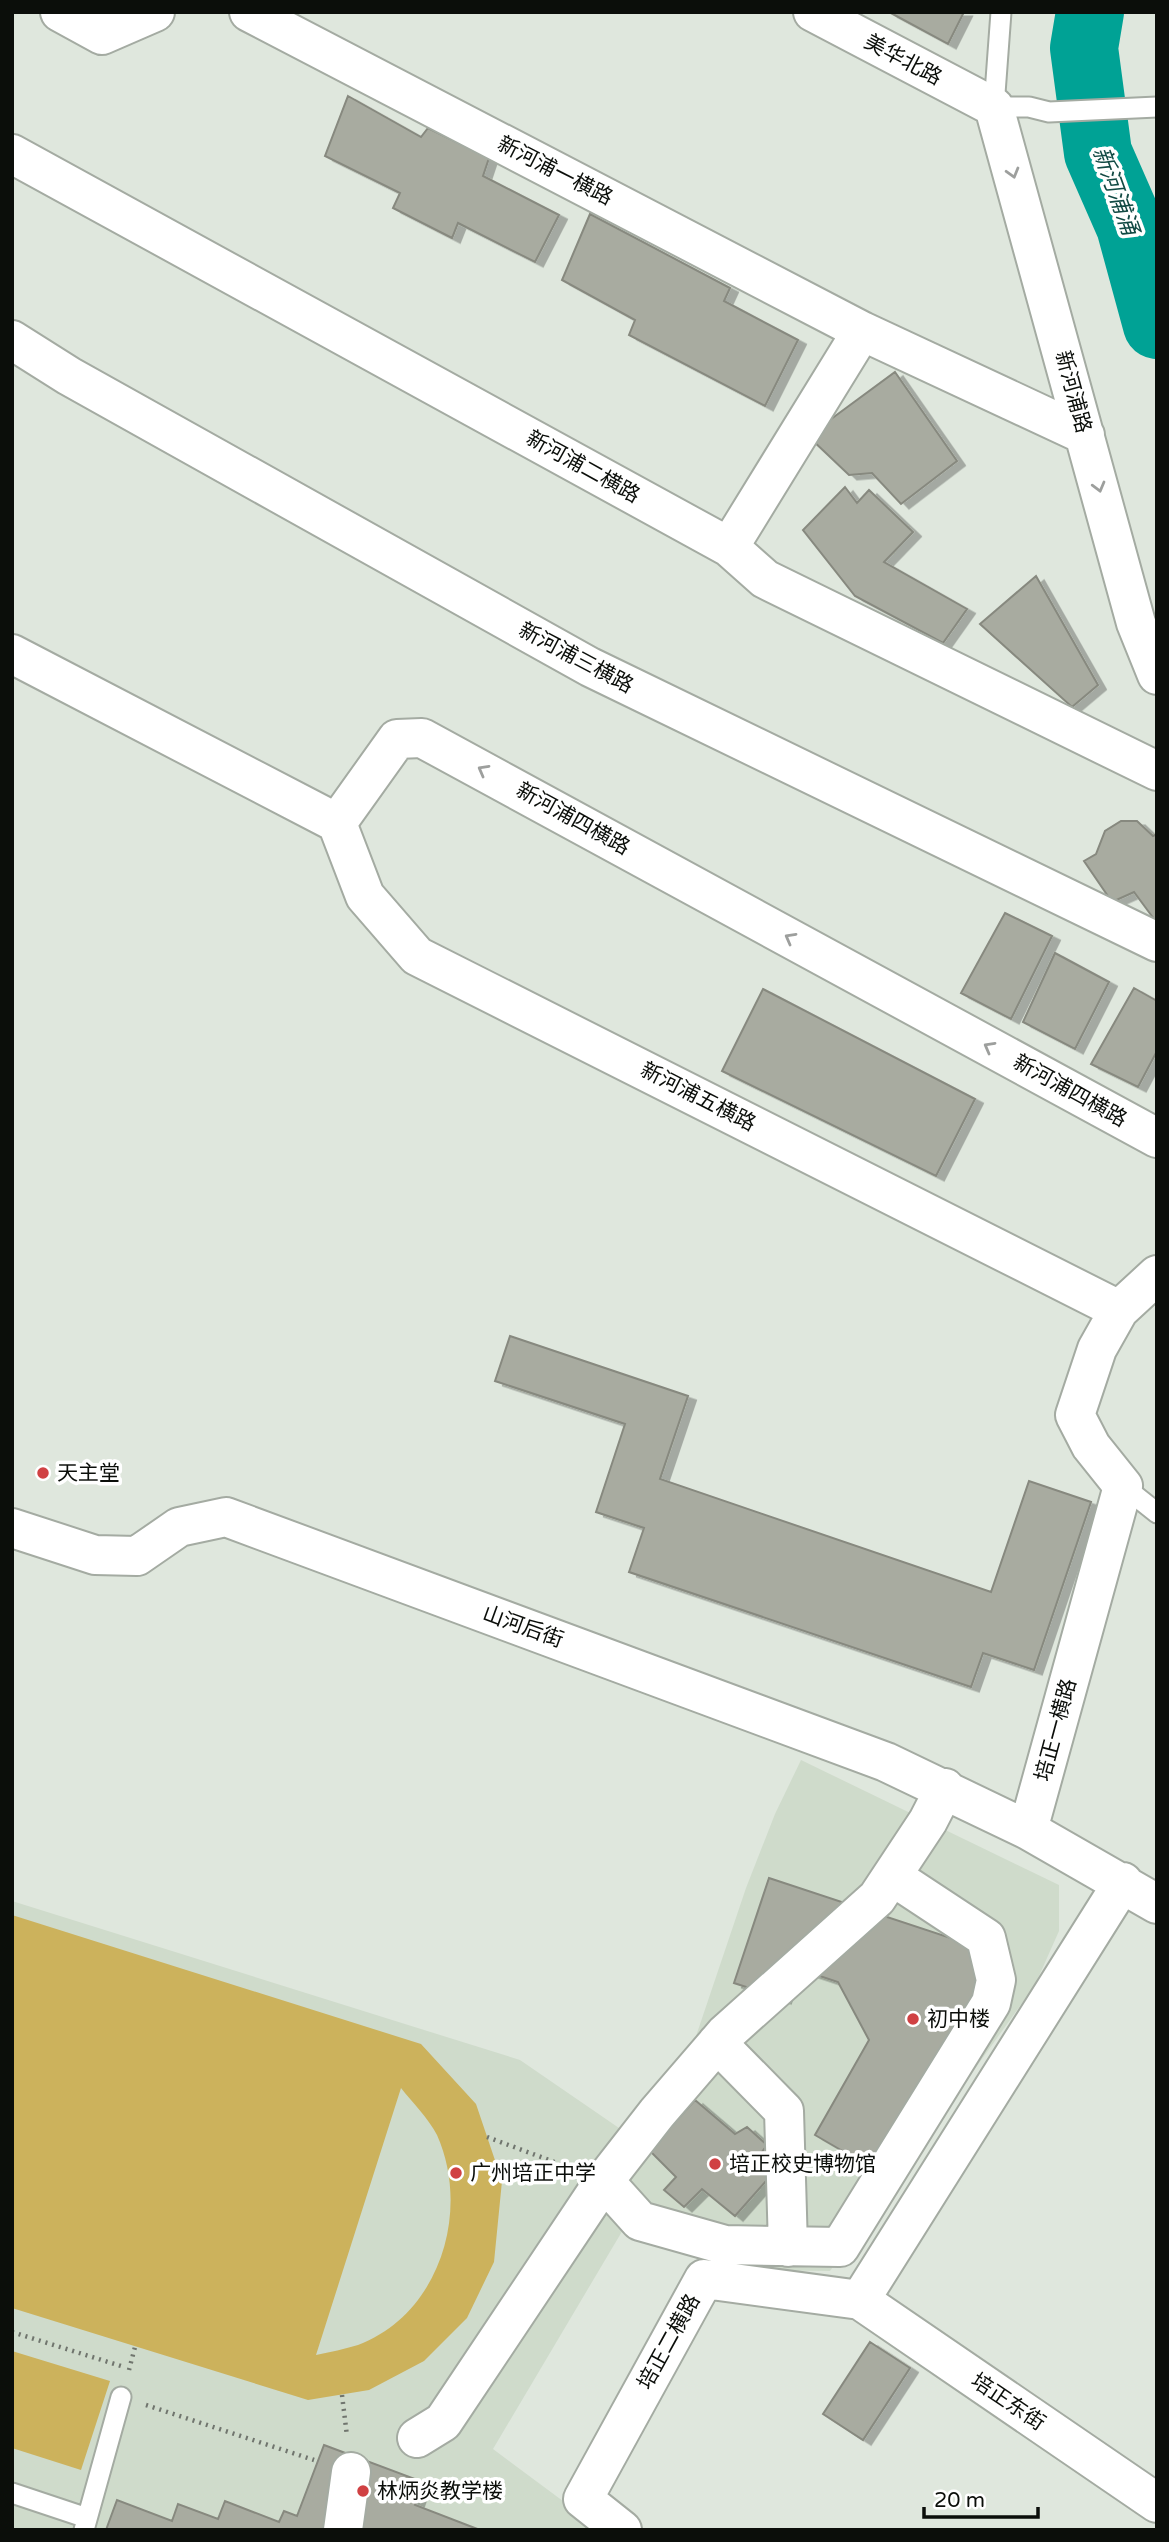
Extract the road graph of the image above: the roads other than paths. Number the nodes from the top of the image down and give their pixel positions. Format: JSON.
{"nodes":[{"id":1,"x":60,"y":12,"type":"edge"},
{"id":2,"x":155,"y":12,"type":"edge"},
{"id":3,"x":249,"y":12,"type":"edge"},
{"id":4,"x":813,"y":12,"type":"edge"},
{"id":5,"x":1001,"y":12,"type":"edge"},
{"id":6,"x":994,"y":107,"type":"junction"},
{"id":7,"x":1157,"y":107,"type":"edge"},
{"id":8,"x":15,"y":162,"type":"edge"},
{"id":9,"x":862,"y":331,"type":"junction"},
{"id":10,"x":12,"y":340,"type":"edge"},
{"id":11,"x":1085,"y":435,"type":"junction"},
{"id":12,"x":729,"y":547,"type":"junction"},
{"id":13,"x":12,"y":654,"type":"edge"},
{"id":14,"x":1157,"y":675,"type":"edge"},
{"id":15,"x":1157,"y":771,"type":"edge"},
{"id":16,"x":337,"y":823,"type":"junction"},
{"id":17,"x":1157,"y":942,"type":"edge"},
{"id":18,"x":1157,"y":1139,"type":"edge"},
{"id":19,"x":1157,"y":1275,"type":"edge"},
{"id":20,"x":1119,"y":1310,"type":"junction"},
{"id":21,"x":1123,"y":1486,"type":"junction"},
{"id":22,"x":1157,"y":1513,"type":"edge"},
{"id":23,"x":12,"y":1528,"type":"edge"},
{"id":24,"x":945,"y":1788,"type":"junction"},
{"id":25,"x":1028,"y":1830,"type":"junction"},
{"id":26,"x":892,"y":1876,"type":"junction"},
{"id":27,"x":1123,"y":1882,"type":"junction"},
{"id":28,"x":1157,"y":1904,"type":"edge"},
{"id":29,"x":717,"y":2043,"type":"junction"},
{"id":30,"x":604,"y":2181,"type":"junction"},
{"id":31,"x":788,"y":2247,"type":"junction"},
{"id":32,"x":860,"y":2300,"type":"junction"},
{"id":33,"x":121,"y":2397,"type":"road end"},
{"id":34,"x":417,"y":2438,"type":"dead end"},
{"id":35,"x":351,"y":2472,"type":"road end"},
{"id":36,"x":12,"y":2493,"type":"edge"},
{"id":37,"x":1157,"y":2503,"type":"edge"},
{"id":38,"x":85,"y":2524,"type":"edge"},
{"id":39,"x":343,"y":2530,"type":"edge"},
{"id":40,"x":622,"y":2530,"type":"edge"}],
"edges":[{"from":1,"to":2,"type":"street"},
{"from":3,"to":9,"type":"street","name":"新河浦一横路"},
{"from":4,"to":6,"type":"street","name":"美华北路"},
{"from":5,"to":6,"type":"lane"},
{"from":6,"to":7,"type":"lane"},
{"from":6,"to":11,"type":"street","name":"新河浦路","one_way":true},
{"from":8,"to":12,"type":"street","name":"新河浦二横路"},
{"from":9,"to":11,"type":"street","name":"新河浦一横路"},
{"from":9,"to":12,"type":"street"},
{"from":10,"to":17,"type":"street","name":"新河浦三横路"},
{"from":11,"to":14,"type":"street","name":"新河浦路","one_way":true},
{"from":12,"to":15,"type":"street","name":"新河浦二横路"},
{"from":13,"to":16,"type":"street"},
{"from":18,"to":16,"type":"street","name":"新河浦四横路","one_way":true},
{"from":16,"to":20,"type":"street","name":"新河浦五横路"},
{"from":19,"to":20,"type":"street"},
{"from":20,"to":21,"type":"street"},
{"from":21,"to":22,"type":"lane"},
{"from":21,"to":25,"type":"street","name":"培正一横路"},
{"from":23,"to":24,"type":"street","name":"山河后街"},
{"from":24,"to":25,"type":"street","name":"山河后街"},
{"from":24,"to":26,"type":"street"},
{"from":25,"to":27,"type":"street"},
{"from":26,"to":29,"type":"street"},
{"from":26,"to":31,"type":"street"},
{"from":27,"to":28,"type":"street"},
{"from":27,"to":32,"type":"street"},
{"from":29,"to":30,"type":"street"},
{"from":29,"to":31,"type":"street"},
{"from":30,"to":31,"type":"street"},
{"from":30,"to":34,"type":"street"},
{"from":32,"to":37,"type":"street","name":"培正东街"},
{"from":32,"to":40,"type":"street","name":"培正二横路"},
{"from":33,"to":38,"type":"lane"},
{"from":35,"to":39,"type":"street"},
{"from":36,"to":38,"type":"lane"}]}
